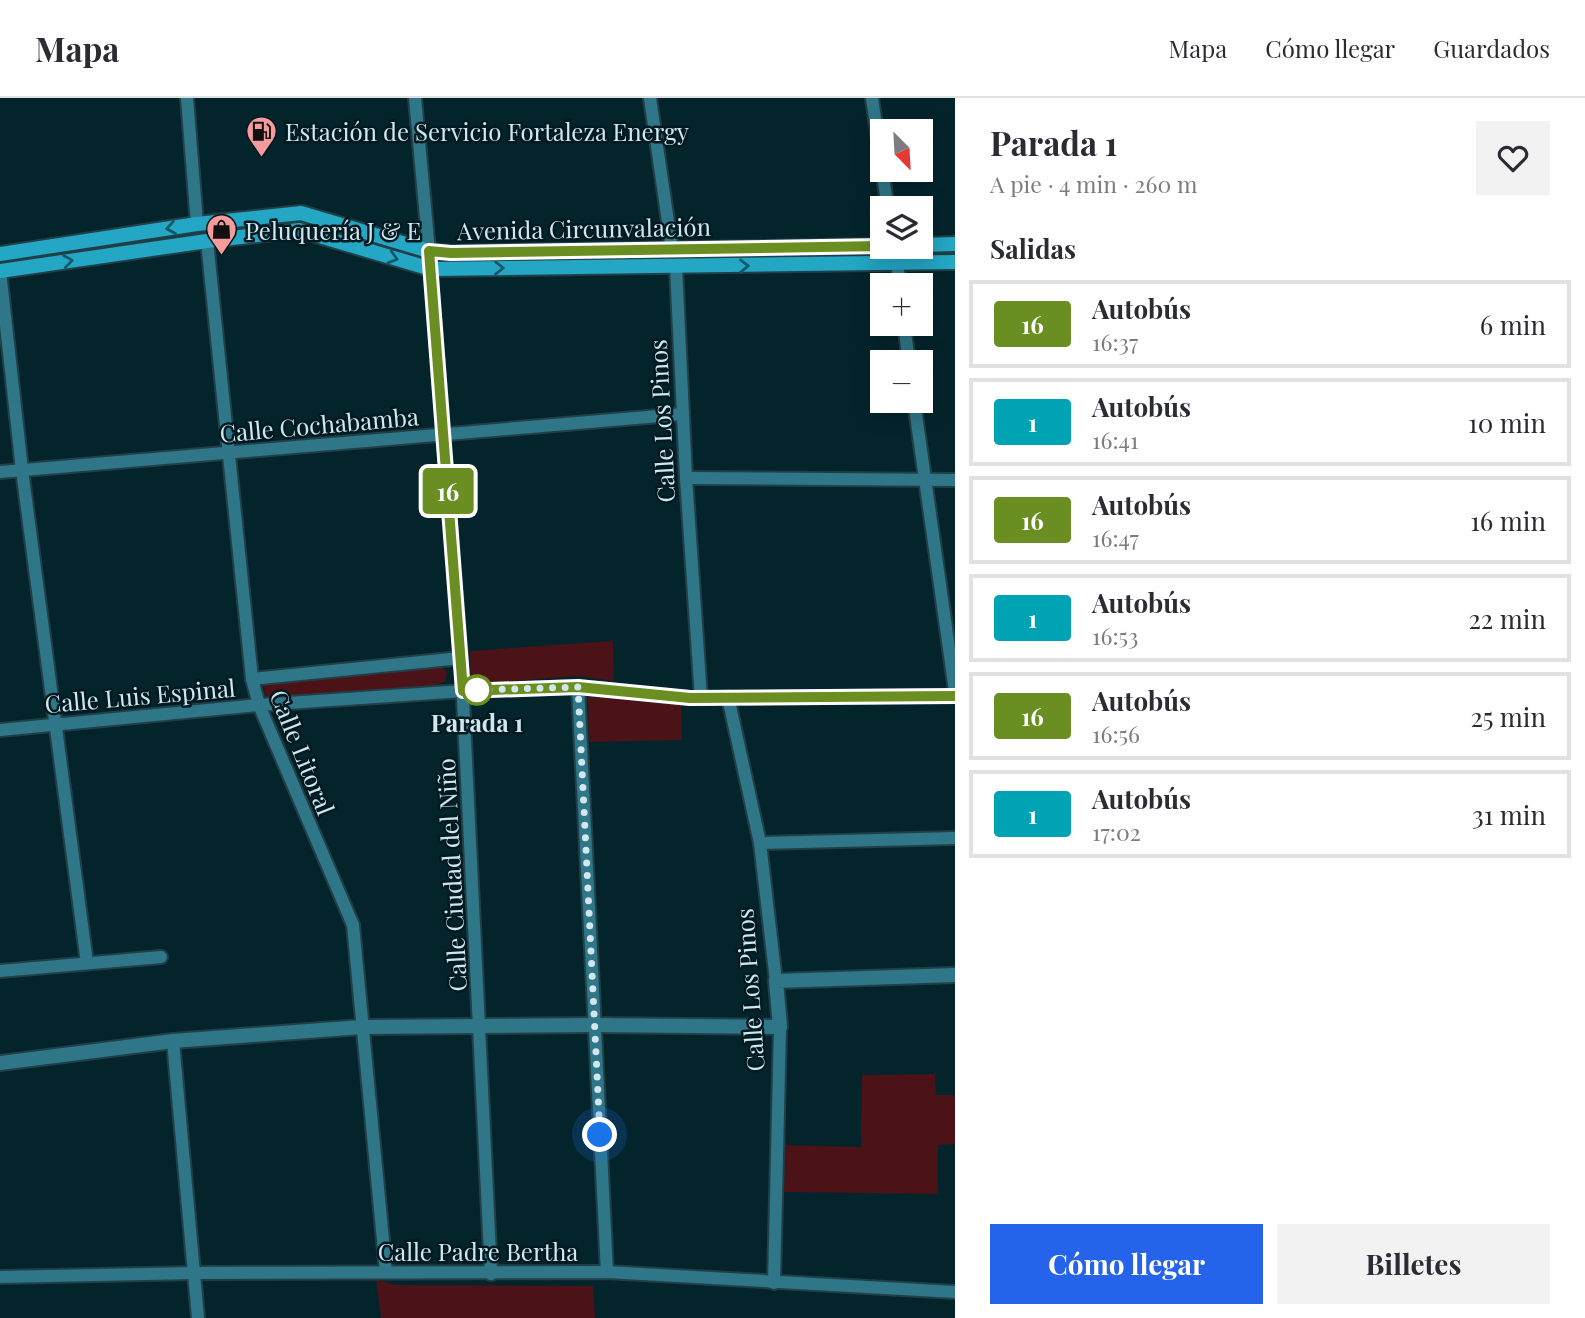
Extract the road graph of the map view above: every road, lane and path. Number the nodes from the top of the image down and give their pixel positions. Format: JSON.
{"nodes":[{"id":1,"x":187,"y":98,"type":"edge"},
{"id":2,"x":415,"y":98,"type":"edge"},
{"id":3,"x":650,"y":98,"type":"edge"},
{"id":4,"x":872,"y":98,"type":"edge"},
{"id":5,"x":875,"y":119,"type":"edge"},
{"id":6,"x":197,"y":224,"type":"junction"},
{"id":7,"x":207,"y":241,"type":"junction"},
{"id":8,"x":955,"y":244,"type":"edge"},
{"id":9,"x":933,"y":245,"type":"edge"},
{"id":10,"x":870,"y":246,"type":"edge"},
{"id":11,"x":672,"y":249,"type":"junction"},
{"id":12,"x":429,"y":251,"type":"junction"},
{"id":13,"x":0,"y":254,"type":"edge"},
{"id":14,"x":955,"y":262,"type":"edge"},
{"id":15,"x":897,"y":263,"type":"junction"},
{"id":16,"x":676,"y":267,"type":"junction"},
{"id":17,"x":430,"y":269,"type":"junction"},
{"id":18,"x":0,"y":271,"type":"edge"},
{"id":19,"x":898,"y":273,"type":"edge"},
{"id":20,"x":916,"y":413,"type":"edge"},
{"id":21,"x":683,"y":414,"type":"junction"},
{"id":22,"x":444,"y":435,"type":"junction"},
{"id":23,"x":227,"y":453,"type":"junction"},
{"id":24,"x":22,"y":470,"type":"junction"},
{"id":25,"x":0,"y":472,"type":"edge"},
{"id":26,"x":686,"y":478,"type":"junction"},
{"id":27,"x":955,"y":480,"type":"edge"},
{"id":28,"x":924,"y":481,"type":"junction"},
{"id":29,"x":461,"y":658,"type":"junction"},
{"id":30,"x":252,"y":679,"type":"junction"},
{"id":31,"x":578,"y":687,"type":"junction"},
{"id":32,"x":463,"y":691,"type":"junction"},
{"id":33,"x":955,"y":694,"type":"edge"},
{"id":34,"x":728,"y":697,"type":"junction"},
{"id":35,"x":701,"y":698,"type":"junction"},
{"id":36,"x":259,"y":705,"type":"junction"},
{"id":37,"x":57,"y":724,"type":"junction"},
{"id":38,"x":0,"y":730,"type":"edge"},
{"id":39,"x":955,"y":838,"type":"edge"},
{"id":40,"x":760,"y":843,"type":"junction"},
{"id":41,"x":161,"y":957,"type":"dead end"},
{"id":42,"x":87,"y":963,"type":"junction"},
{"id":43,"x":0,"y":971,"type":"edge"},
{"id":44,"x":955,"y":975,"type":"edge"},
{"id":45,"x":776,"y":981,"type":"junction"},
{"id":46,"x":594,"y":1025,"type":"junction"},
{"id":47,"x":362,"y":1027,"type":"junction"},
{"id":48,"x":481,"y":1027,"type":"junction"},
{"id":49,"x":779,"y":1027,"type":"junction"},
{"id":50,"x":173,"y":1041,"type":"junction"},
{"id":51,"x":0,"y":1063,"type":"edge"},
{"id":52,"x":386,"y":1272,"type":"junction"},
{"id":53,"x":607,"y":1272,"type":"junction"},
{"id":54,"x":194,"y":1273,"type":"junction"},
{"id":55,"x":491,"y":1274,"type":"junction"},
{"id":56,"x":0,"y":1277,"type":"edge"},
{"id":57,"x":774,"y":1283,"type":"junction"},
{"id":58,"x":955,"y":1292,"type":"edge"},
{"id":59,"x":198,"y":1318,"type":"edge"}],
"edges":[{"from":1,"to":6,"type":"street"},
{"from":2,"to":12,"type":"street","name":"Calle Ciudad del Niño"},
{"from":3,"to":11,"type":"street"},
{"from":4,"to":5,"type":"street"},
{"from":6,"to":12,"type":"main road","name":"Avenida Circunvalación"},
{"from":6,"to":13,"type":"main road","name":"Avenida Circunvalación","one_way":true},
{"from":7,"to":17,"type":"main road","name":"Avenida Circunvalación","one_way":true},
{"from":18,"to":7,"type":"main road","name":"Avenida Circunvalación","one_way":true},
{"from":7,"to":23,"type":"street","name":"Calle Litoral"},
{"from":8,"to":9,"type":"main road"},
{"from":10,"to":11,"type":"main road","name":"Avenida Circunvalación"},
{"from":11,"to":12,"type":"main road","name":"Avenida Circunvalación"},
{"from":12,"to":17,"type":"street","name":"Calle Ciudad del Niño"},
{"from":14,"to":15,"type":"main road","name":"Avenida Circunvalación"},
{"from":16,"to":15,"type":"main road","name":"Avenida Circunvalación","one_way":true},
{"from":15,"to":19,"type":"street"},
{"from":17,"to":16,"type":"main road","name":"Avenida Circunvalación","one_way":true},
{"from":16,"to":21,"type":"street","name":"Calle Los Pinos"},
{"from":17,"to":22,"type":"street","name":"Calle Ciudad del Niño"},
{"from":18,"to":24,"type":"street"},
{"from":20,"to":28,"type":"street"},
{"from":21,"to":22,"type":"street","name":"Calle Cochabamba"},
{"from":21,"to":26,"type":"street","name":"Calle Los Pinos"},
{"from":22,"to":23,"type":"street","name":"Calle Cochabamba"},
{"from":22,"to":29,"type":"street","name":"Calle Ciudad del Niño"},
{"from":23,"to":24,"type":"street","name":"Calle Cochabamba"},
{"from":23,"to":30,"type":"street","name":"Calle Litoral"},
{"from":24,"to":25,"type":"street","name":"Calle Cochabamba"},
{"from":24,"to":37,"type":"street"},
{"from":26,"to":28,"type":"street"},
{"from":26,"to":35,"type":"street","name":"Calle Los Pinos"},
{"from":27,"to":28,"type":"street"},
{"from":28,"to":33,"type":"street"},
{"from":29,"to":30,"type":"street","name":"Calle Luis Espinal"},
{"from":29,"to":32,"type":"street","name":"Calle Ciudad del Niño"},
{"from":30,"to":36,"type":"street","name":"Calle Litoral"},
{"from":31,"to":32,"type":"street","name":"Calle Luis Espinal"},
{"from":31,"to":35,"type":"street","name":"Calle Luis Espinal"},
{"from":31,"to":46,"type":"street"},
{"from":32,"to":36,"type":"street","name":"Calle Luis Espinal"},
{"from":32,"to":48,"type":"street","name":"Calle Ciudad del Niño"},
{"from":33,"to":34,"type":"street","name":"Calle Luis Espinal"},
{"from":34,"to":35,"type":"street","name":"Calle Luis Espinal"},
{"from":34,"to":40,"type":"street","name":"Calle Los Pinos"},
{"from":36,"to":37,"type":"street","name":"Calle Luis Espinal"},
{"from":36,"to":47,"type":"street","name":"Calle Litoral"},
{"from":37,"to":38,"type":"street","name":"Calle Luis Espinal"},
{"from":37,"to":42,"type":"street"},
{"from":39,"to":40,"type":"street"},
{"from":40,"to":45,"type":"street","name":"Calle Los Pinos"},
{"from":41,"to":42,"type":"street"},
{"from":42,"to":43,"type":"street"},
{"from":44,"to":45,"type":"street"},
{"from":45,"to":49,"type":"street","name":"Calle Los Pinos"},
{"from":46,"to":48,"type":"street"},
{"from":46,"to":49,"type":"street"},
{"from":46,"to":53,"type":"street"},
{"from":47,"to":48,"type":"street"},
{"from":47,"to":50,"type":"street"},
{"from":47,"to":52,"type":"street","name":"Calle Litoral"},
{"from":48,"to":55,"type":"street","name":"Calle Ciudad del Niño"},
{"from":49,"to":57,"type":"street","name":"Calle Los Pinos"},
{"from":50,"to":51,"type":"street"},
{"from":50,"to":54,"type":"street"},
{"from":52,"to":54,"type":"street","name":"Calle Padre Bertha"},
{"from":52,"to":55,"type":"street","name":"Calle Padre Bertha"},
{"from":53,"to":55,"type":"street","name":"Calle Padre Bertha"},
{"from":53,"to":57,"type":"street","name":"Calle Padre Bertha"},
{"from":54,"to":56,"type":"street","name":"Calle Padre Bertha"},
{"from":54,"to":59,"type":"street"},
{"from":57,"to":58,"type":"street","name":"Calle Padre Bertha"}]}
